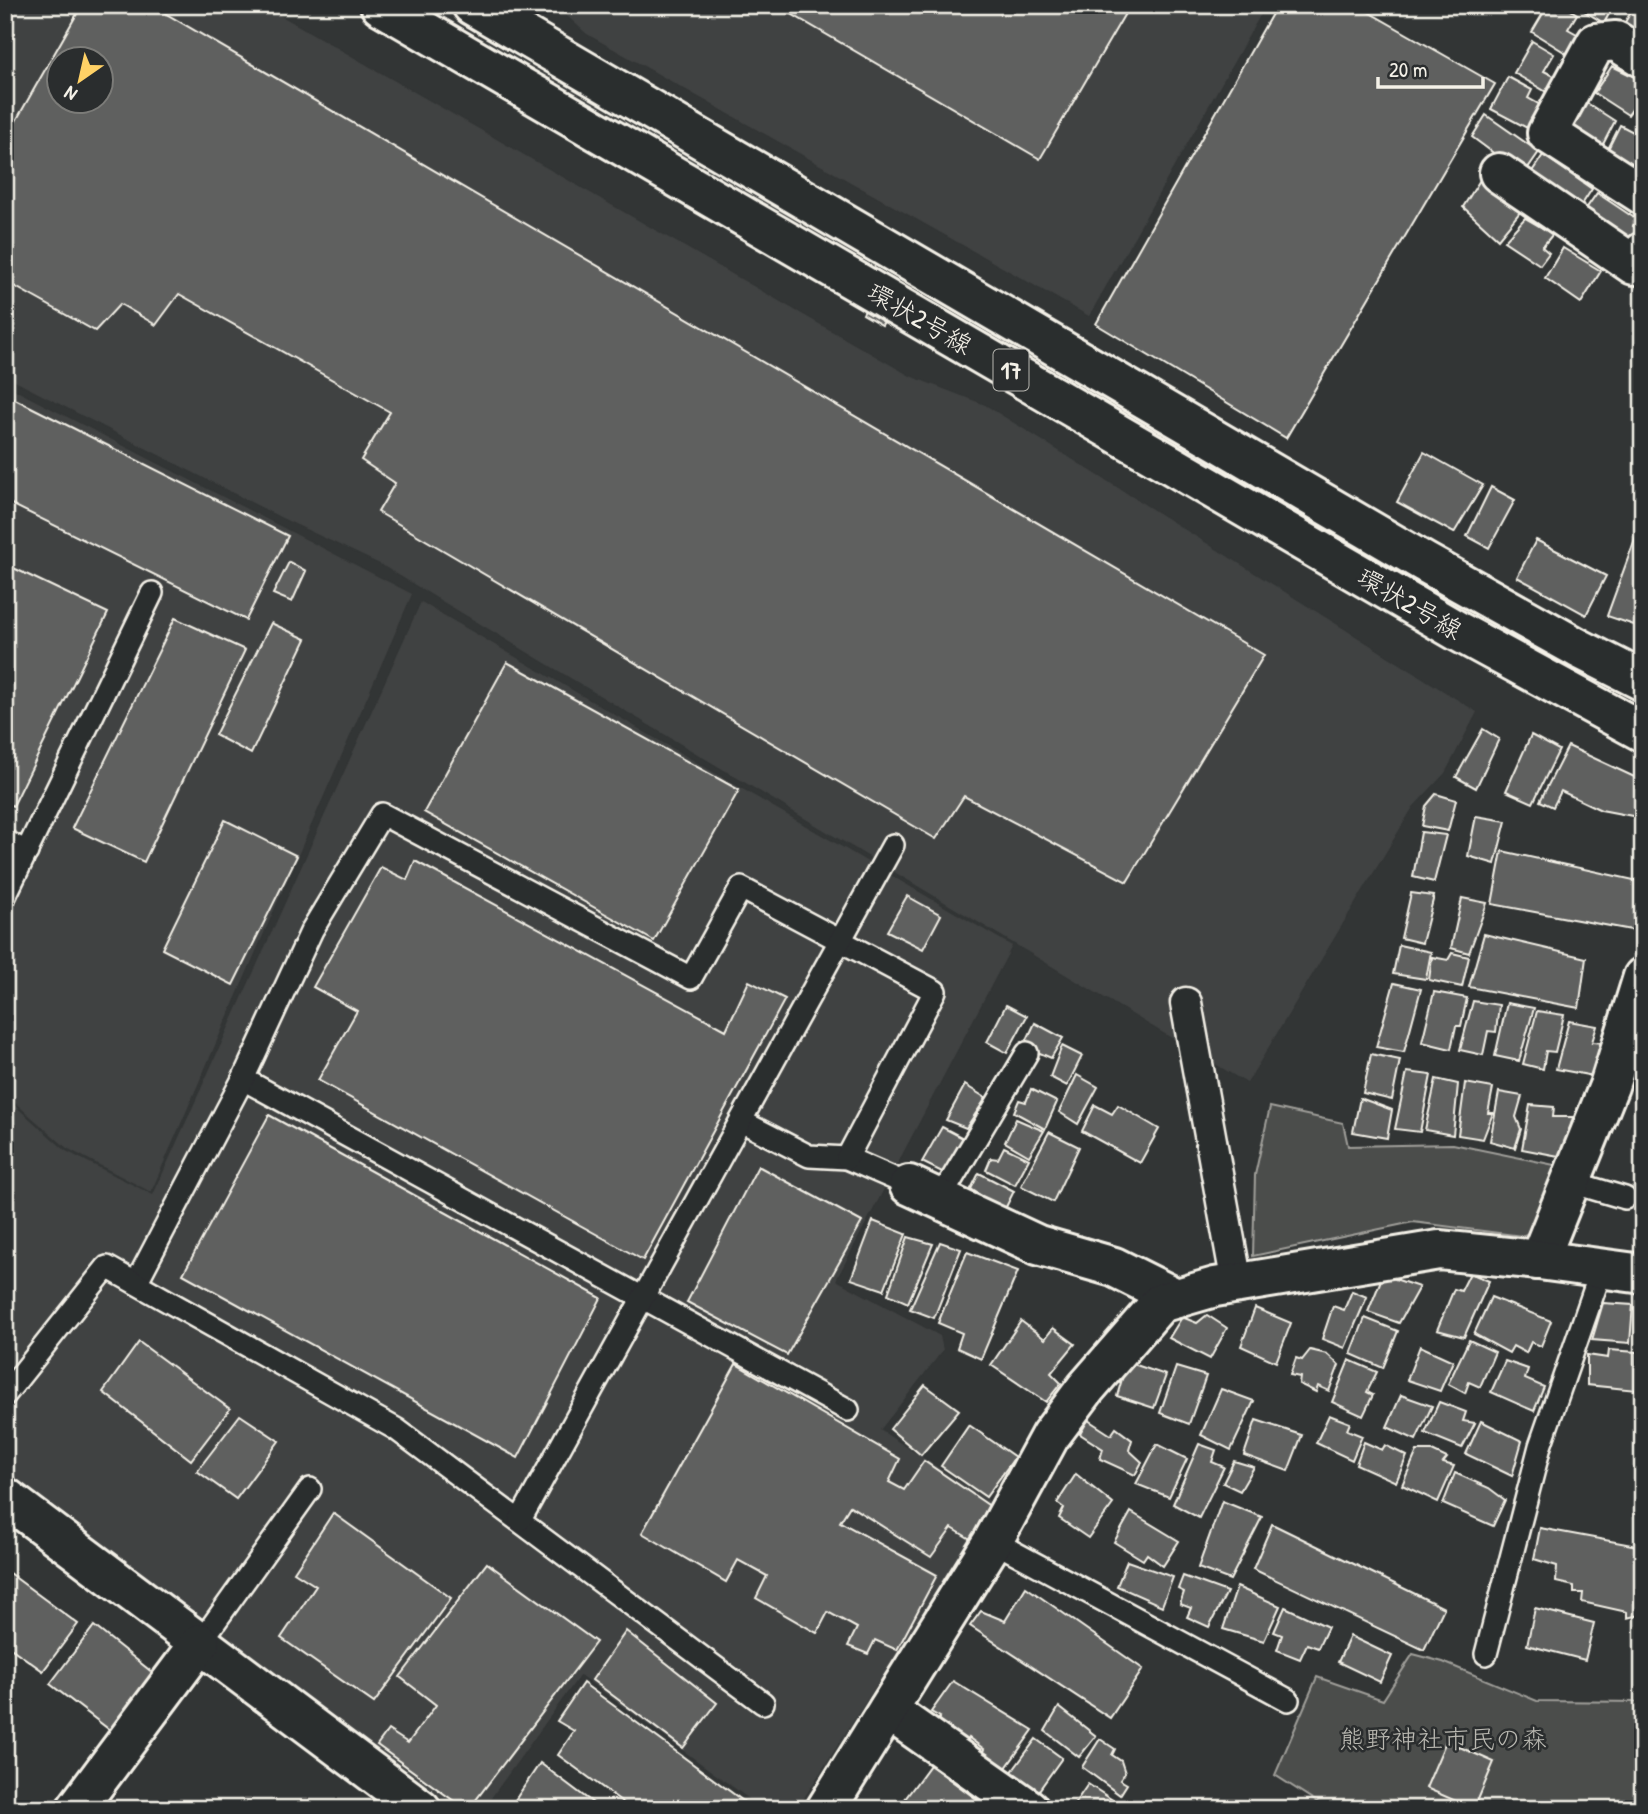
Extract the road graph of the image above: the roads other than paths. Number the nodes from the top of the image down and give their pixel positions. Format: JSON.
{"nodes":[{"id":1,"x":380,"y":5,"type":"edge"},
{"id":2,"x":471,"y":5,"type":"edge"},
{"id":3,"x":1643,"y":58,"type":"edge"},
{"id":4,"x":1499,"y":173,"type":"dead end"},
{"id":5,"x":1643,"y":195,"type":"edge"},
{"id":6,"x":1643,"y":252,"type":"edge"},
{"id":7,"x":152,"y":593,"type":"dead end"},
{"id":8,"x":1643,"y":681,"type":"edge"},
{"id":9,"x":1643,"y":732,"type":"edge"},
{"id":10,"x":5,"y":841,"type":"edge"},
{"id":11,"x":892,"y":845,"type":"dead end"},
{"id":12,"x":27,"y":852,"type":"junction"},
{"id":13,"x":5,"y":896,"type":"edge"},
{"id":14,"x":841,"y":940,"type":"junction"},
{"id":15,"x":1643,"y":977,"type":"edge"},
{"id":16,"x":1186,"y":1003,"type":"dead end"},
{"id":17,"x":1027,"y":1053,"type":"dead end"},
{"id":18,"x":243,"y":1079,"type":"junction"},
{"id":19,"x":741,"y":1121,"type":"junction"},
{"id":20,"x":847,"y":1158,"type":"junction"},
{"id":21,"x":1571,"y":1182,"type":"junction"},
{"id":22,"x":924,"y":1192,"type":"junction"},
{"id":23,"x":1625,"y":1198,"type":"dead end"},
{"id":24,"x":1539,"y":1260,"type":"junction"},
{"id":25,"x":1602,"y":1268,"type":"junction"},
{"id":26,"x":1643,"y":1274,"type":"edge"},
{"id":27,"x":136,"y":1283,"type":"junction"},
{"id":28,"x":1237,"y":1283,"type":"junction"},
{"id":29,"x":644,"y":1298,"type":"junction"},
{"id":30,"x":1176,"y":1298,"type":"junction"},
{"id":31,"x":5,"y":1395,"type":"edge"},
{"id":32,"x":848,"y":1410,"type":"dead end"},
{"id":33,"x":310,"y":1489,"type":"dead end"},
{"id":34,"x":5,"y":1497,"type":"edge"},
{"id":35,"x":520,"y":1520,"type":"junction"},
{"id":36,"x":993,"y":1541,"type":"junction"},
{"id":37,"x":200,"y":1643,"type":"junction"},
{"id":38,"x":1486,"y":1654,"type":"dead end"},
{"id":39,"x":1288,"y":1700,"type":"dead end"},
{"id":40,"x":763,"y":1703,"type":"dead end"},
{"id":41,"x":888,"y":1710,"type":"junction"},
{"id":42,"x":76,"y":1809,"type":"edge"},
{"id":43,"x":421,"y":1809,"type":"edge"},
{"id":44,"x":826,"y":1809,"type":"edge"},
{"id":45,"x":1028,"y":1809,"type":"edge"}],
"edges":[{"from":1,"to":9,"type":"street","name":"環状2号線","number":"17"},
{"from":2,"to":8,"type":"street","name":"環状2号線","number":"17"},
{"from":3,"to":5,"type":"street"},
{"from":4,"to":6,"type":"street"},
{"from":7,"to":12,"type":"lane"},
{"from":10,"to":12,"type":"lane"},
{"from":11,"to":14,"type":"lane"},
{"from":12,"to":13,"type":"lane"},
{"from":14,"to":18,"type":"lane"},
{"from":14,"to":19,"type":"lane"},
{"from":14,"to":20,"type":"lane"},
{"from":15,"to":21,"type":"street"},
{"from":16,"to":28,"type":"street"},
{"from":17,"to":22,"type":"lane"},
{"from":18,"to":27,"type":"lane"},
{"from":18,"to":29,"type":"lane"},
{"from":19,"to":20,"type":"lane"},
{"from":19,"to":29,"type":"lane"},
{"from":20,"to":22,"type":"lane"},
{"from":21,"to":23,"type":"lane"},
{"from":21,"to":24,"type":"street"},
{"from":22,"to":30,"type":"street"},
{"from":24,"to":25,"type":"street"},
{"from":24,"to":28,"type":"street"},
{"from":25,"to":26,"type":"street"},
{"from":25,"to":38,"type":"lane"},
{"from":27,"to":31,"type":"lane"},
{"from":27,"to":35,"type":"lane"},
{"from":28,"to":30,"type":"street"},
{"from":29,"to":32,"type":"lane"},
{"from":29,"to":35,"type":"lane"},
{"from":30,"to":36,"type":"street"},
{"from":33,"to":37,"type":"lane"},
{"from":34,"to":37,"type":"street"},
{"from":35,"to":40,"type":"lane"},
{"from":36,"to":39,"type":"lane"},
{"from":36,"to":41,"type":"street"},
{"from":37,"to":42,"type":"street"},
{"from":37,"to":43,"type":"street"},
{"from":41,"to":44,"type":"street"},
{"from":41,"to":45,"type":"street"}]}
